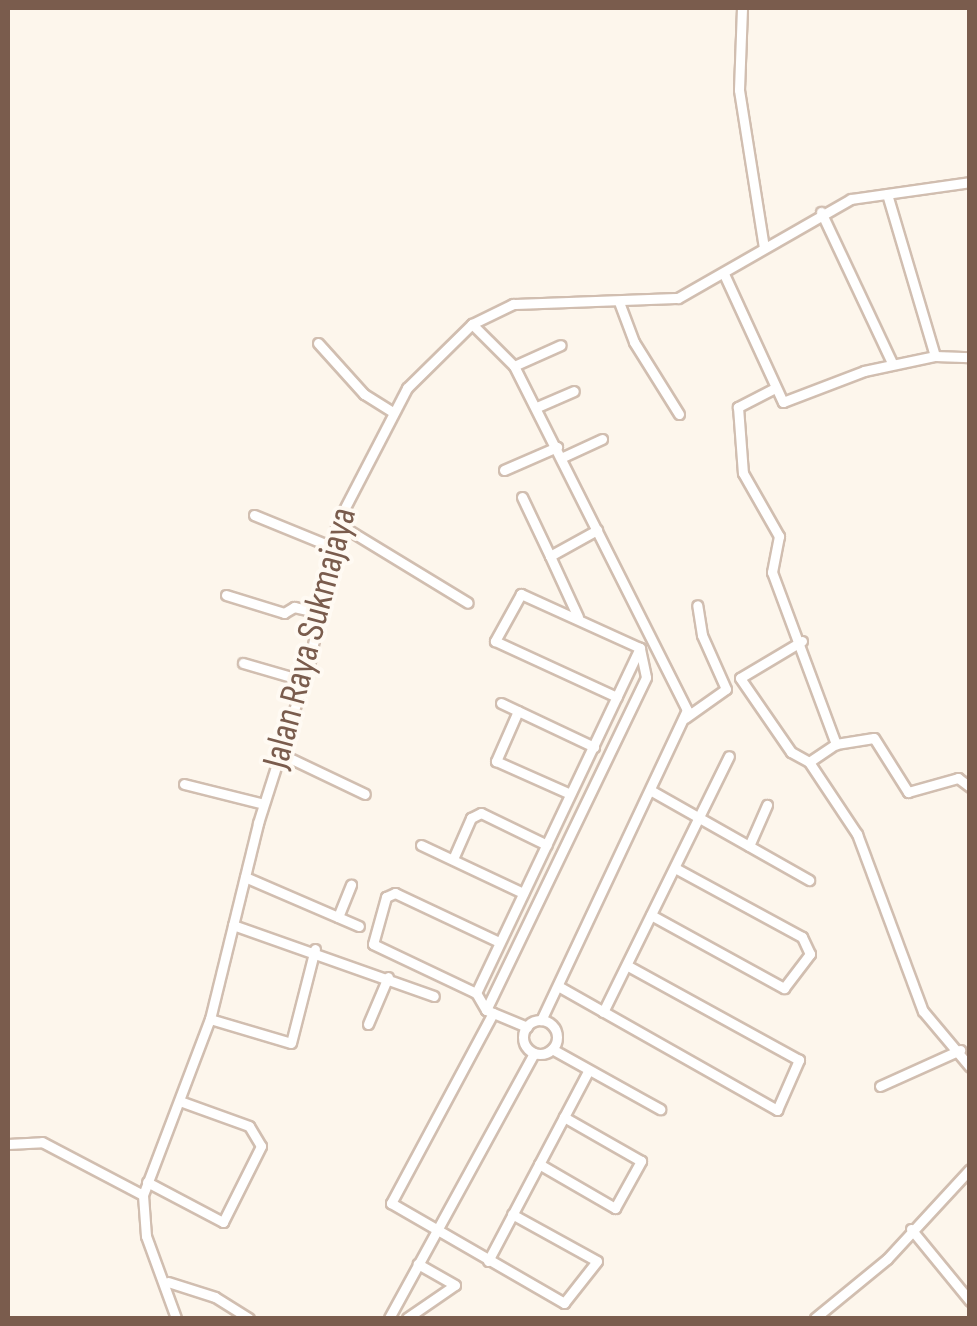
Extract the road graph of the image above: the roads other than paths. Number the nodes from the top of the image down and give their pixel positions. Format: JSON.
{"nodes":[{"id":1,"x":742,"y":8,"type":"edge"},
{"id":2,"x":970,"y":182,"type":"edge"},
{"id":3,"x":888,"y":194,"type":"junction"},
{"id":4,"x":822,"y":212,"type":"junction"},
{"id":5,"x":764,"y":247,"type":"junction"},
{"id":6,"x":724,"y":274,"type":"junction"},
{"id":7,"x":618,"y":302,"type":"junction"},
{"id":8,"x":472,"y":324,"type":"junction"},
{"id":9,"x":318,"y":343,"type":"dead end"},
{"id":10,"x":561,"y":344,"type":"dead end"},
{"id":11,"x":935,"y":356,"type":"junction"},
{"id":12,"x":970,"y":357,"type":"edge"},
{"id":13,"x":892,"y":363,"type":"junction"},
{"id":14,"x":514,"y":366,"type":"junction"},
{"id":15,"x":774,"y":388,"type":"junction"},
{"id":16,"x":574,"y":391,"type":"dead end"},
{"id":17,"x":537,"y":408,"type":"junction"},
{"id":18,"x":392,"y":411,"type":"junction"},
{"id":19,"x":679,"y":414,"type":"dead end"},
{"id":20,"x":602,"y":440,"type":"dead end"},
{"id":21,"x":557,"y":446,"type":"junction"},
{"id":22,"x":563,"y":457,"type":"junction"},
{"id":23,"x":504,"y":470,"type":"dead end"},
{"id":24,"x":522,"y":497,"type":"dead end"},
{"id":25,"x":254,"y":514,"type":"dead end"},
{"id":26,"x":337,"y":523,"type":"junction"},
{"id":27,"x":597,"y":530,"type":"junction"},
{"id":28,"x":330,"y":546,"type":"junction"},
{"id":29,"x":550,"y":556,"type":"junction"},
{"id":30,"x":226,"y":596,"type":"dead end"},
{"id":31,"x":468,"y":603,"type":"dead end"},
{"id":32,"x":697,"y":605,"type":"dead end"},
{"id":33,"x":316,"y":612,"type":"junction"},
{"id":34,"x":578,"y":617,"type":"junction"},
{"id":35,"x":802,"y":642,"type":"junction"},
{"id":36,"x":640,"y":648,"type":"junction"},
{"id":37,"x":243,"y":663,"type":"dead end"},
{"id":38,"x":305,"y":681,"type":"junction"},
{"id":39,"x":617,"y":697,"type":"junction"},
{"id":40,"x":501,"y":703,"type":"dead end"},
{"id":41,"x":518,"y":711,"type":"junction"},
{"id":42,"x":685,"y":718,"type":"junction"},
{"id":43,"x":836,"y":744,"type":"junction"},
{"id":44,"x":594,"y":746,"type":"junction"},
{"id":45,"x":279,"y":753,"type":"junction"},
{"id":46,"x":729,"y":756,"type":"dead end"},
{"id":47,"x":809,"y":762,"type":"junction"},
{"id":48,"x":184,"y":784,"type":"dead end"},
{"id":49,"x":970,"y":787,"type":"edge"},
{"id":50,"x":650,"y":790,"type":"junction"},
{"id":51,"x":365,"y":794,"type":"dead end"},
{"id":52,"x":570,"y":794,"type":"junction"},
{"id":53,"x":264,"y":804,"type":"junction"},
{"id":54,"x":767,"y":804,"type":"dead end"},
{"id":55,"x":700,"y":818,"type":"junction"},
{"id":56,"x":421,"y":844,"type":"dead end"},
{"id":57,"x":547,"y":845,"type":"junction"},
{"id":58,"x":749,"y":846,"type":"junction"},
{"id":59,"x":453,"y":859,"type":"junction"},
{"id":60,"x":674,"y":868,"type":"junction"},
{"id":61,"x":246,"y":877,"type":"junction"},
{"id":62,"x":809,"y":880,"type":"dead end"},
{"id":63,"x":351,"y":885,"type":"dead end"},
{"id":64,"x":523,"y":893,"type":"junction"},
{"id":65,"x":652,"y":915,"type":"junction"},
{"id":66,"x":338,"y":916,"type":"junction"},
{"id":67,"x":233,"y":924,"type":"junction"},
{"id":68,"x":360,"y":926,"type":"dead end"},
{"id":69,"x":499,"y":942,"type":"junction"},
{"id":70,"x":315,"y":949,"type":"junction"},
{"id":71,"x":628,"y":966,"type":"junction"},
{"id":72,"x":388,"y":978,"type":"junction"},
{"id":73,"x":558,"y":986,"type":"junction"},
{"id":74,"x":476,"y":992,"type":"junction"},
{"id":75,"x":434,"y":996,"type":"dead end"},
{"id":76,"x":489,"y":1011,"type":"junction"},
{"id":77,"x":603,"y":1012,"type":"junction"},
{"id":78,"x":210,"y":1019,"type":"junction"},
{"id":79,"x":541,"y":1020,"type":"junction"},
{"id":80,"x":368,"y":1024,"type":"dead end"},
{"id":81,"x":527,"y":1027,"type":"junction"},
{"id":82,"x":552,"y":1049,"type":"junction"},
{"id":83,"x":960,"y":1050,"type":"junction"},
{"id":84,"x":534,"y":1053,"type":"junction"},
{"id":85,"x":970,"y":1067,"type":"edge"},
{"id":86,"x":588,"y":1071,"type":"junction"},
{"id":87,"x":880,"y":1086,"type":"dead end"},
{"id":88,"x":180,"y":1101,"type":"junction"},
{"id":89,"x":660,"y":1108,"type":"dead end"},
{"id":90,"x":564,"y":1117,"type":"junction"},
{"id":91,"x":8,"y":1144,"type":"edge"},
{"id":92,"x":538,"y":1164,"type":"junction"},
{"id":93,"x":970,"y":1169,"type":"edge"},
{"id":94,"x":147,"y":1182,"type":"junction"},
{"id":95,"x":143,"y":1195,"type":"junction"},
{"id":96,"x":512,"y":1214,"type":"junction"},
{"id":97,"x":911,"y":1230,"type":"junction"},
{"id":98,"x":434,"y":1232,"type":"junction"},
{"id":99,"x":488,"y":1261,"type":"junction"},
{"id":100,"x":418,"y":1264,"type":"junction"},
{"id":101,"x":168,"y":1282,"type":"junction"},
{"id":102,"x":970,"y":1301,"type":"edge"},
{"id":103,"x":176,"y":1318,"type":"edge"},
{"id":104,"x":249,"y":1318,"type":"edge"},
{"id":105,"x":389,"y":1318,"type":"edge"},
{"id":106,"x":407,"y":1318,"type":"edge"},
{"id":107,"x":815,"y":1318,"type":"edge"}],
"edges":[{"from":1,"to":5,"type":"street"},
{"from":2,"to":3,"type":"street","name":"Jalan Raya Sukmajaya"},
{"from":3,"to":4,"type":"street","name":"Jalan Raya Sukmajaya"},
{"from":3,"to":11,"type":"street"},
{"from":4,"to":5,"type":"street","name":"Jalan Raya Sukmajaya"},
{"from":4,"to":13,"type":"street"},
{"from":5,"to":6,"type":"street","name":"Jalan Raya Sukmajaya"},
{"from":6,"to":7,"type":"street","name":"Jalan Raya Sukmajaya"},
{"from":6,"to":15,"type":"street"},
{"from":7,"to":8,"type":"street","name":"Jalan Raya Sukmajaya"},
{"from":7,"to":19,"type":"street"},
{"from":8,"to":14,"type":"street"},
{"from":8,"to":18,"type":"street","name":"Jalan Raya Sukmajaya"},
{"from":9,"to":18,"type":"street"},
{"from":10,"to":14,"type":"street"},
{"from":11,"to":12,"type":"street"},
{"from":11,"to":13,"type":"street"},
{"from":13,"to":15,"type":"street"},
{"from":14,"to":17,"type":"street"},
{"from":15,"to":35,"type":"street"},
{"from":16,"to":17,"type":"street"},
{"from":17,"to":21,"type":"street"},
{"from":18,"to":26,"type":"street","name":"Jalan Raya Sukmajaya"},
{"from":20,"to":22,"type":"street"},
{"from":21,"to":22,"type":"street"},
{"from":21,"to":23,"type":"street"},
{"from":22,"to":27,"type":"street"},
{"from":24,"to":29,"type":"street"},
{"from":25,"to":28,"type":"street"},
{"from":26,"to":28,"type":"street","name":"Jalan Raya Sukmajaya"},
{"from":26,"to":31,"type":"street"},
{"from":27,"to":29,"type":"street"},
{"from":27,"to":42,"type":"street"},
{"from":28,"to":33,"type":"street","name":"Jalan Raya Sukmajaya"},
{"from":29,"to":34,"type":"street"},
{"from":30,"to":33,"type":"street"},
{"from":32,"to":42,"type":"street"},
{"from":33,"to":38,"type":"street","name":"Jalan Raya Sukmajaya"},
{"from":34,"to":36,"type":"street"},
{"from":34,"to":39,"type":"street"},
{"from":35,"to":43,"type":"street"},
{"from":35,"to":47,"type":"street"},
{"from":36,"to":39,"type":"street"},
{"from":36,"to":76,"type":"street"},
{"from":37,"to":38,"type":"street"},
{"from":38,"to":45,"type":"street","name":"Jalan Raya Sukmajaya"},
{"from":39,"to":44,"type":"street"},
{"from":40,"to":41,"type":"street"},
{"from":41,"to":44,"type":"street"},
{"from":41,"to":52,"type":"street"},
{"from":42,"to":50,"type":"street"},
{"from":43,"to":47,"type":"street"},
{"from":43,"to":49,"type":"street"},
{"from":44,"to":52,"type":"street"},
{"from":45,"to":51,"type":"street"},
{"from":45,"to":53,"type":"street","name":"Jalan Raya Sukmajaya"},
{"from":46,"to":55,"type":"street"},
{"from":47,"to":83,"type":"street"},
{"from":48,"to":53,"type":"street"},
{"from":50,"to":55,"type":"street"},
{"from":50,"to":73,"type":"street"},
{"from":52,"to":57,"type":"street"},
{"from":53,"to":61,"type":"street","name":"Jalan Raya Sukmajaya"},
{"from":54,"to":58,"type":"street"},
{"from":55,"to":58,"type":"street"},
{"from":55,"to":60,"type":"street"},
{"from":56,"to":59,"type":"street"},
{"from":57,"to":59,"type":"street"},
{"from":57,"to":64,"type":"street"},
{"from":58,"to":62,"type":"street"},
{"from":59,"to":64,"type":"street"},
{"from":60,"to":65,"type":"street"},
{"from":60,"to":65,"type":"street"},
{"from":61,"to":66,"type":"street"},
{"from":61,"to":67,"type":"street","name":"Jalan Raya Sukmajaya"},
{"from":63,"to":66,"type":"street"},
{"from":64,"to":69,"type":"street"},
{"from":65,"to":71,"type":"street"},
{"from":66,"to":68,"type":"street"},
{"from":67,"to":70,"type":"street"},
{"from":67,"to":78,"type":"street","name":"Jalan Raya Sukmajaya"},
{"from":69,"to":74,"type":"street"},
{"from":69,"to":74,"type":"street"},
{"from":70,"to":72,"type":"street"},
{"from":70,"to":78,"type":"street"},
{"from":71,"to":77,"type":"street"},
{"from":71,"to":77,"type":"street"},
{"from":72,"to":75,"type":"street"},
{"from":72,"to":80,"type":"street"},
{"from":73,"to":77,"type":"street"},
{"from":73,"to":79,"type":"street"},
{"from":74,"to":76,"type":"street"},
{"from":76,"to":81,"type":"street"},
{"from":76,"to":98,"type":"street"},
{"from":78,"to":88,"type":"street","name":"Jalan Raya Sukmajaya"},
{"from":79,"to":81,"type":"street"},
{"from":79,"to":82,"type":"street"},
{"from":81,"to":84,"type":"street"},
{"from":82,"to":84,"type":"street"},
{"from":82,"to":86,"type":"street"},
{"from":83,"to":85,"type":"street"},
{"from":83,"to":87,"type":"street"},
{"from":84,"to":98,"type":"street"},
{"from":86,"to":89,"type":"street"},
{"from":86,"to":90,"type":"street"},
{"from":88,"to":94,"type":"street","name":"Jalan Raya Sukmajaya"},
{"from":88,"to":94,"type":"street"},
{"from":90,"to":92,"type":"street"},
{"from":90,"to":92,"type":"street"},
{"from":91,"to":95,"type":"street"},
{"from":92,"to":96,"type":"street"},
{"from":93,"to":97,"type":"street"},
{"from":94,"to":95,"type":"street","name":"Jalan Raya Sukmajaya"},
{"from":95,"to":101,"type":"street","name":"Jalan Raya Sukmajaya"},
{"from":96,"to":99,"type":"street"},
{"from":96,"to":99,"type":"street"},
{"from":97,"to":102,"type":"street"},
{"from":97,"to":107,"type":"street"},
{"from":98,"to":99,"type":"street"},
{"from":98,"to":100,"type":"street"},
{"from":100,"to":105,"type":"street"},
{"from":100,"to":106,"type":"street"},
{"from":101,"to":103,"type":"street","name":"Jalan Raya Sukmajaya"},
{"from":101,"to":104,"type":"street"}]}
